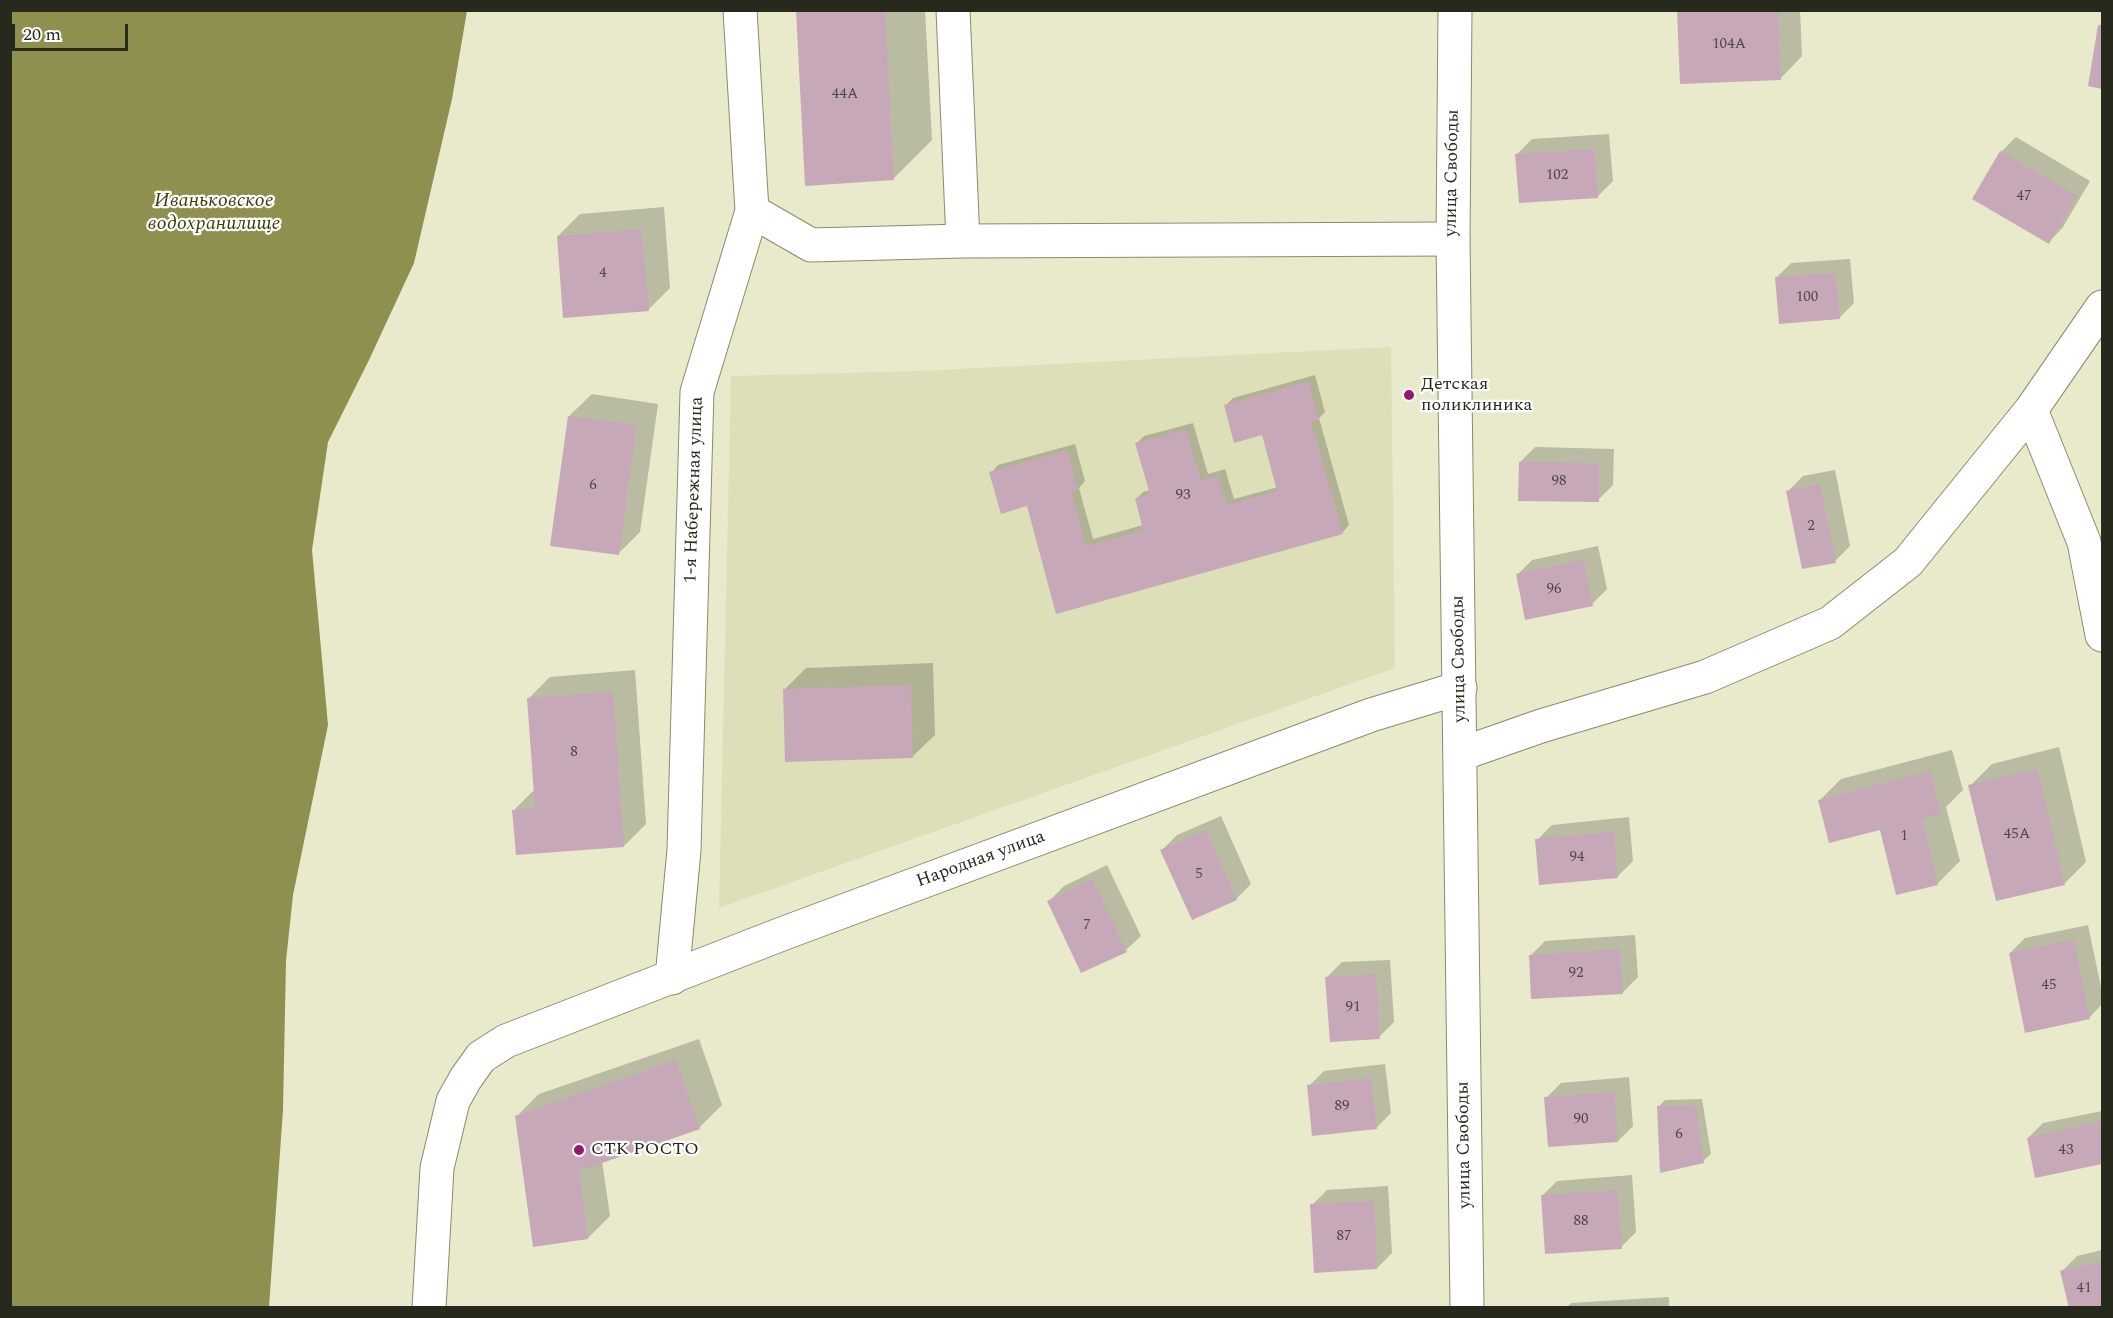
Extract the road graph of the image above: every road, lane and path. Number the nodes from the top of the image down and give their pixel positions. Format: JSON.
{"nodes":[{"id":1,"x":740,"y":10,"type":"edge"},
{"id":2,"x":953,"y":10,"type":"edge"},
{"id":3,"x":1455,"y":10,"type":"edge"},
{"id":4,"x":752,"y":211,"type":"junction"},
{"id":5,"x":1453,"y":239,"type":"junction"},
{"id":6,"x":963,"y":241,"type":"junction"},
{"id":7,"x":2103,"y":307,"type":"edge"},
{"id":8,"x":2031,"y":410,"type":"junction"},
{"id":9,"x":2103,"y":635,"type":"edge"},
{"id":10,"x":1460,"y":688,"type":"junction"},
{"id":11,"x":1461,"y":754,"type":"junction"},
{"id":12,"x":672,"y":978,"type":"junction"},
{"id":13,"x":429,"y":1308,"type":"edge"},
{"id":14,"x":1467,"y":1308,"type":"edge"}],
"edges":[{"from":1,"to":4,"type":"street","name":"1-я Набережная улица"},
{"from":2,"to":6,"type":"street"},
{"from":3,"to":5,"type":"street","name":"улица Свободы"},
{"from":4,"to":6,"type":"street"},
{"from":4,"to":12,"type":"street","name":"1-я Набережная улица"},
{"from":5,"to":6,"type":"street"},
{"from":5,"to":10,"type":"street","name":"улица Свободы"},
{"from":7,"to":8,"type":"street"},
{"from":8,"to":9,"type":"street"},
{"from":8,"to":11,"type":"street"},
{"from":10,"to":11,"type":"street","name":"улица Свободы"},
{"from":10,"to":12,"type":"street","name":"Народная улица"},
{"from":11,"to":14,"type":"street","name":"улица Свободы"},
{"from":12,"to":13,"type":"street","name":"Народная улица"}]}
